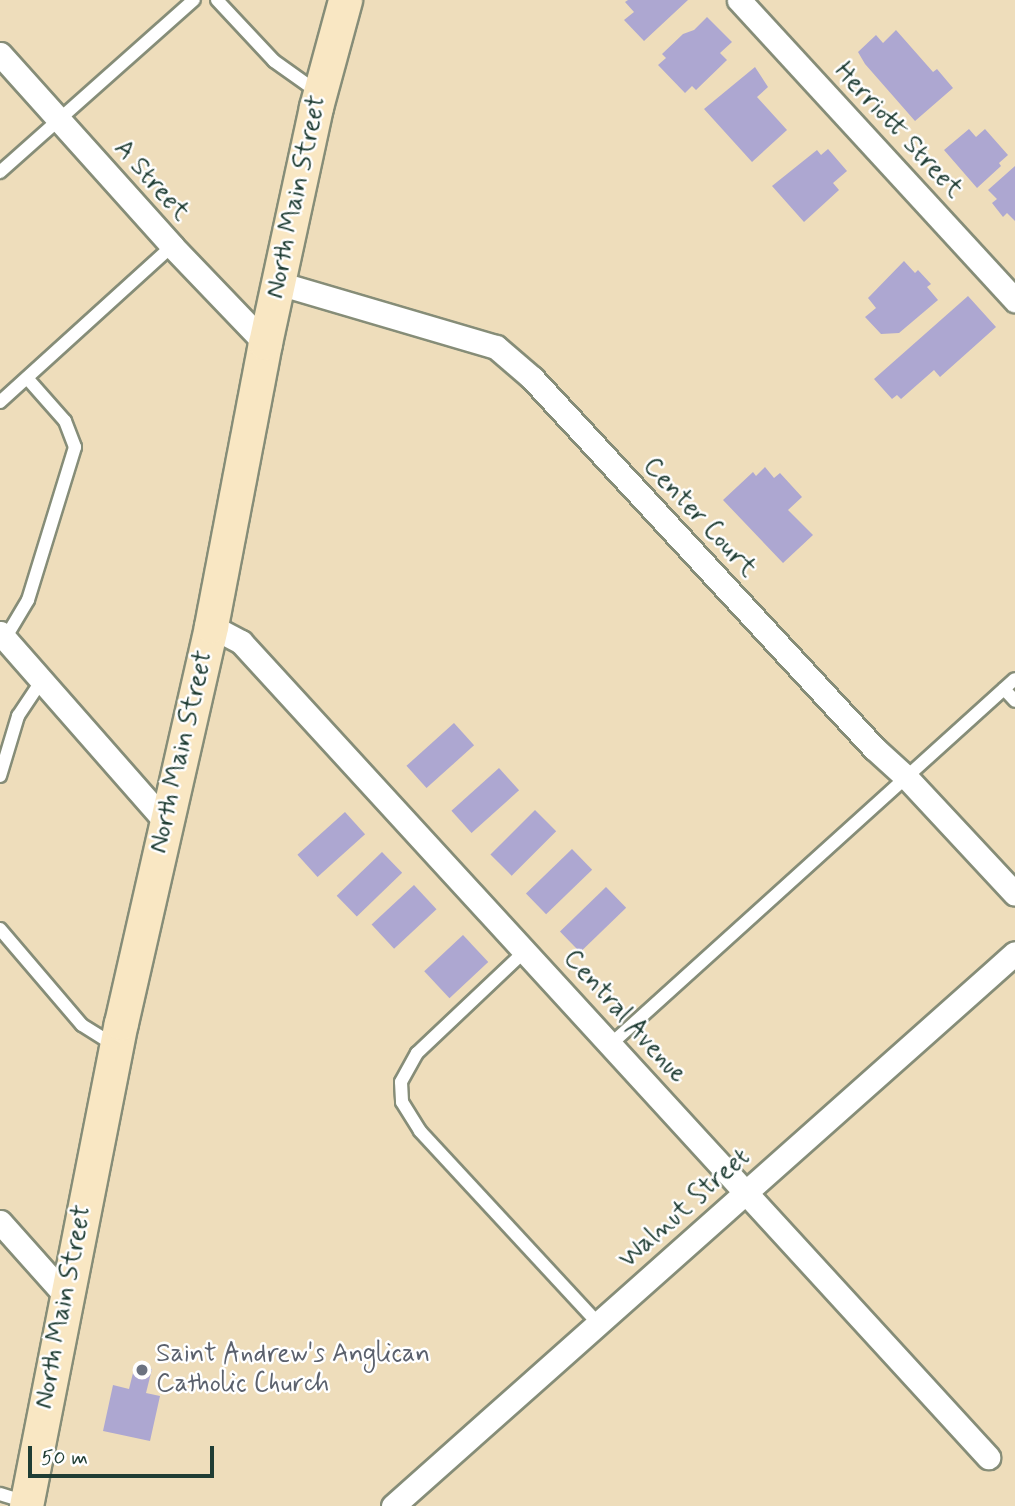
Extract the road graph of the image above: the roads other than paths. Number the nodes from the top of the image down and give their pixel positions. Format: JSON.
{"nodes":[{"id":1,"x":194,"y":0,"type":"edge"},
{"id":2,"x":217,"y":0,"type":"edge"},
{"id":3,"x":345,"y":0,"type":"edge"},
{"id":4,"x":739,"y":0,"type":"edge"},
{"id":5,"x":0,"y":54,"type":"edge"},
{"id":6,"x":320,"y":93,"type":"junction"},
{"id":7,"x":59,"y":119,"type":"junction"},
{"id":8,"x":0,"y":172,"type":"edge"},
{"id":9,"x":172,"y":246,"type":"junction"},
{"id":10,"x":278,"y":283,"type":"junction"},
{"id":11,"x":1015,"y":300,"type":"edge"},
{"id":12,"x":265,"y":343,"type":"junction"},
{"id":13,"x":27,"y":378,"type":"junction"},
{"id":14,"x":0,"y":402,"type":"edge"},
{"id":15,"x":211,"y":626,"type":"junction"},
{"id":16,"x":2,"y":639,"type":"edge"},
{"id":17,"x":1015,"y":679,"type":"edge"},
{"id":18,"x":42,"y":680,"type":"junction"},
{"id":19,"x":1004,"y":689,"type":"junction"},
{"id":20,"x":1015,"y":701,"type":"edge"},
{"id":21,"x":0,"y":776,"type":"edge"},
{"id":22,"x":907,"y":778,"type":"junction"},
{"id":23,"x":166,"y":821,"type":"junction"},
{"id":24,"x":1015,"y":894,"type":"edge"},
{"id":25,"x":0,"y":929,"type":"edge"},
{"id":26,"x":525,"y":951,"type":"junction"},
{"id":27,"x":1015,"y":953,"type":"edge"},
{"id":28,"x":611,"y":1044,"type":"junction"},
{"id":29,"x":117,"y":1047,"type":"junction"},
{"id":30,"x":746,"y":1192,"type":"junction"},
{"id":31,"x":0,"y":1222,"type":"edge"},
{"id":32,"x":65,"y":1295,"type":"junction"},
{"id":33,"x":599,"y":1324,"type":"junction"},
{"id":34,"x":988,"y":1457,"type":"dead end"},
{"id":35,"x":18,"y":1501,"type":"edge"},
{"id":36,"x":393,"y":1506,"type":"edge"}],
"edges":[{"from":1,"to":7,"type":"lane"},
{"from":2,"to":6,"type":"lane"},
{"from":3,"to":6,"type":"street","name":"North Main Street"},
{"from":4,"to":11,"type":"street","name":"Herriott Street"},
{"from":5,"to":7,"type":"street","name":"A Street"},
{"from":6,"to":10,"type":"street","name":"North Main Street"},
{"from":7,"to":8,"type":"lane"},
{"from":7,"to":9,"type":"street","name":"A Street"},
{"from":9,"to":12,"type":"street","name":"A Street"},
{"from":9,"to":13,"type":"lane"},
{"from":10,"to":12,"type":"street","name":"North Main Street"},
{"from":10,"to":22,"type":"street","name":"Center Court"},
{"from":12,"to":15,"type":"street","name":"North Main Street"},
{"from":13,"to":14,"type":"lane"},
{"from":13,"to":16,"type":"lane"},
{"from":15,"to":23,"type":"street","name":"North Main Street"},
{"from":15,"to":26,"type":"street","name":"Central Avenue"},
{"from":16,"to":18,"type":"street"},
{"from":17,"to":19,"type":"lane"},
{"from":18,"to":21,"type":"lane"},
{"from":18,"to":23,"type":"street"},
{"from":19,"to":20,"type":"lane"},
{"from":19,"to":22,"type":"lane"},
{"from":22,"to":24,"type":"street","name":"Center Court"},
{"from":22,"to":28,"type":"lane"},
{"from":23,"to":29,"type":"street","name":"North Main Street"},
{"from":25,"to":29,"type":"lane"},
{"from":26,"to":28,"type":"street","name":"Central Avenue"},
{"from":26,"to":33,"type":"lane"},
{"from":27,"to":30,"type":"street","name":"Walnut Street"},
{"from":28,"to":30,"type":"street","name":"Central Avenue"},
{"from":29,"to":32,"type":"street","name":"North Main Street"},
{"from":30,"to":33,"type":"street","name":"Walnut Street"},
{"from":30,"to":34,"type":"street","name":"Central Avenue"},
{"from":31,"to":32,"type":"street"},
{"from":32,"to":35,"type":"street","name":"North Main Street"},
{"from":33,"to":36,"type":"street","name":"Walnut Street"}]}
